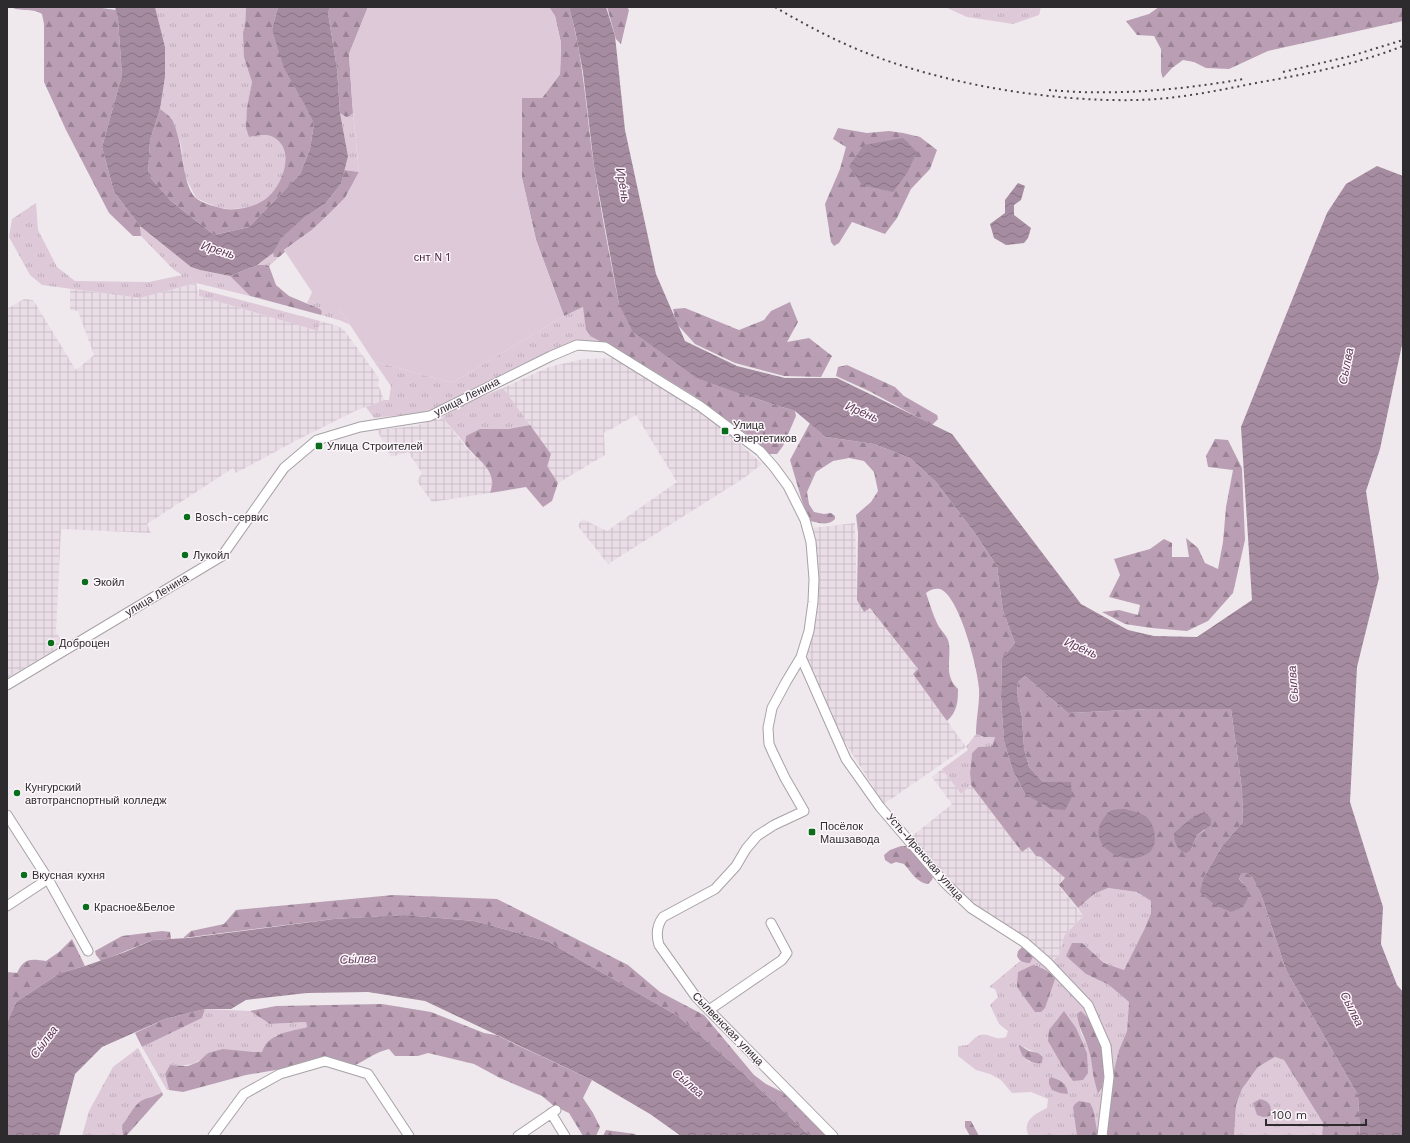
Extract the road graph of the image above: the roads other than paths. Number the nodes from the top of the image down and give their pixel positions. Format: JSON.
{"nodes":[{"id":1,"x":801,"y":657,"type":"junction"},
{"id":2,"x":7,"y":685,"type":"edge"},
{"id":3,"x":7,"y":815,"type":"edge"},
{"id":4,"x":48,"y":879,"type":"junction"},
{"id":5,"x":7,"y":906,"type":"edge"},
{"id":6,"x":771,"y":923,"type":"dead end"},
{"id":7,"x":88,"y":950,"type":"dead end"},
{"id":8,"x":709,"y":1010,"type":"junction"},
{"id":9,"x":213,"y":1136,"type":"edge"},
{"id":10,"x":409,"y":1136,"type":"edge"},
{"id":11,"x":518,"y":1136,"type":"edge"},
{"id":12,"x":565,"y":1136,"type":"edge"},
{"id":13,"x":833,"y":1136,"type":"edge"},
{"id":14,"x":1102,"y":1136,"type":"edge"}],
"edges":[{"from":1,"to":2,"type":"street","name":"улица Ленина"},
{"from":1,"to":8,"type":"street","name":"Сылвенская улица"},
{"from":1,"to":14,"type":"street","name":"Усть-Иренская улица"},
{"from":3,"to":4,"type":"street"},
{"from":4,"to":5,"type":"street"},
{"from":4,"to":7,"type":"street"},
{"from":6,"to":8,"type":"street"},
{"from":8,"to":13,"type":"street","name":"Сылвенская улица"},
{"from":9,"to":10,"type":"street"},
{"from":11,"to":12,"type":"street"}]}
